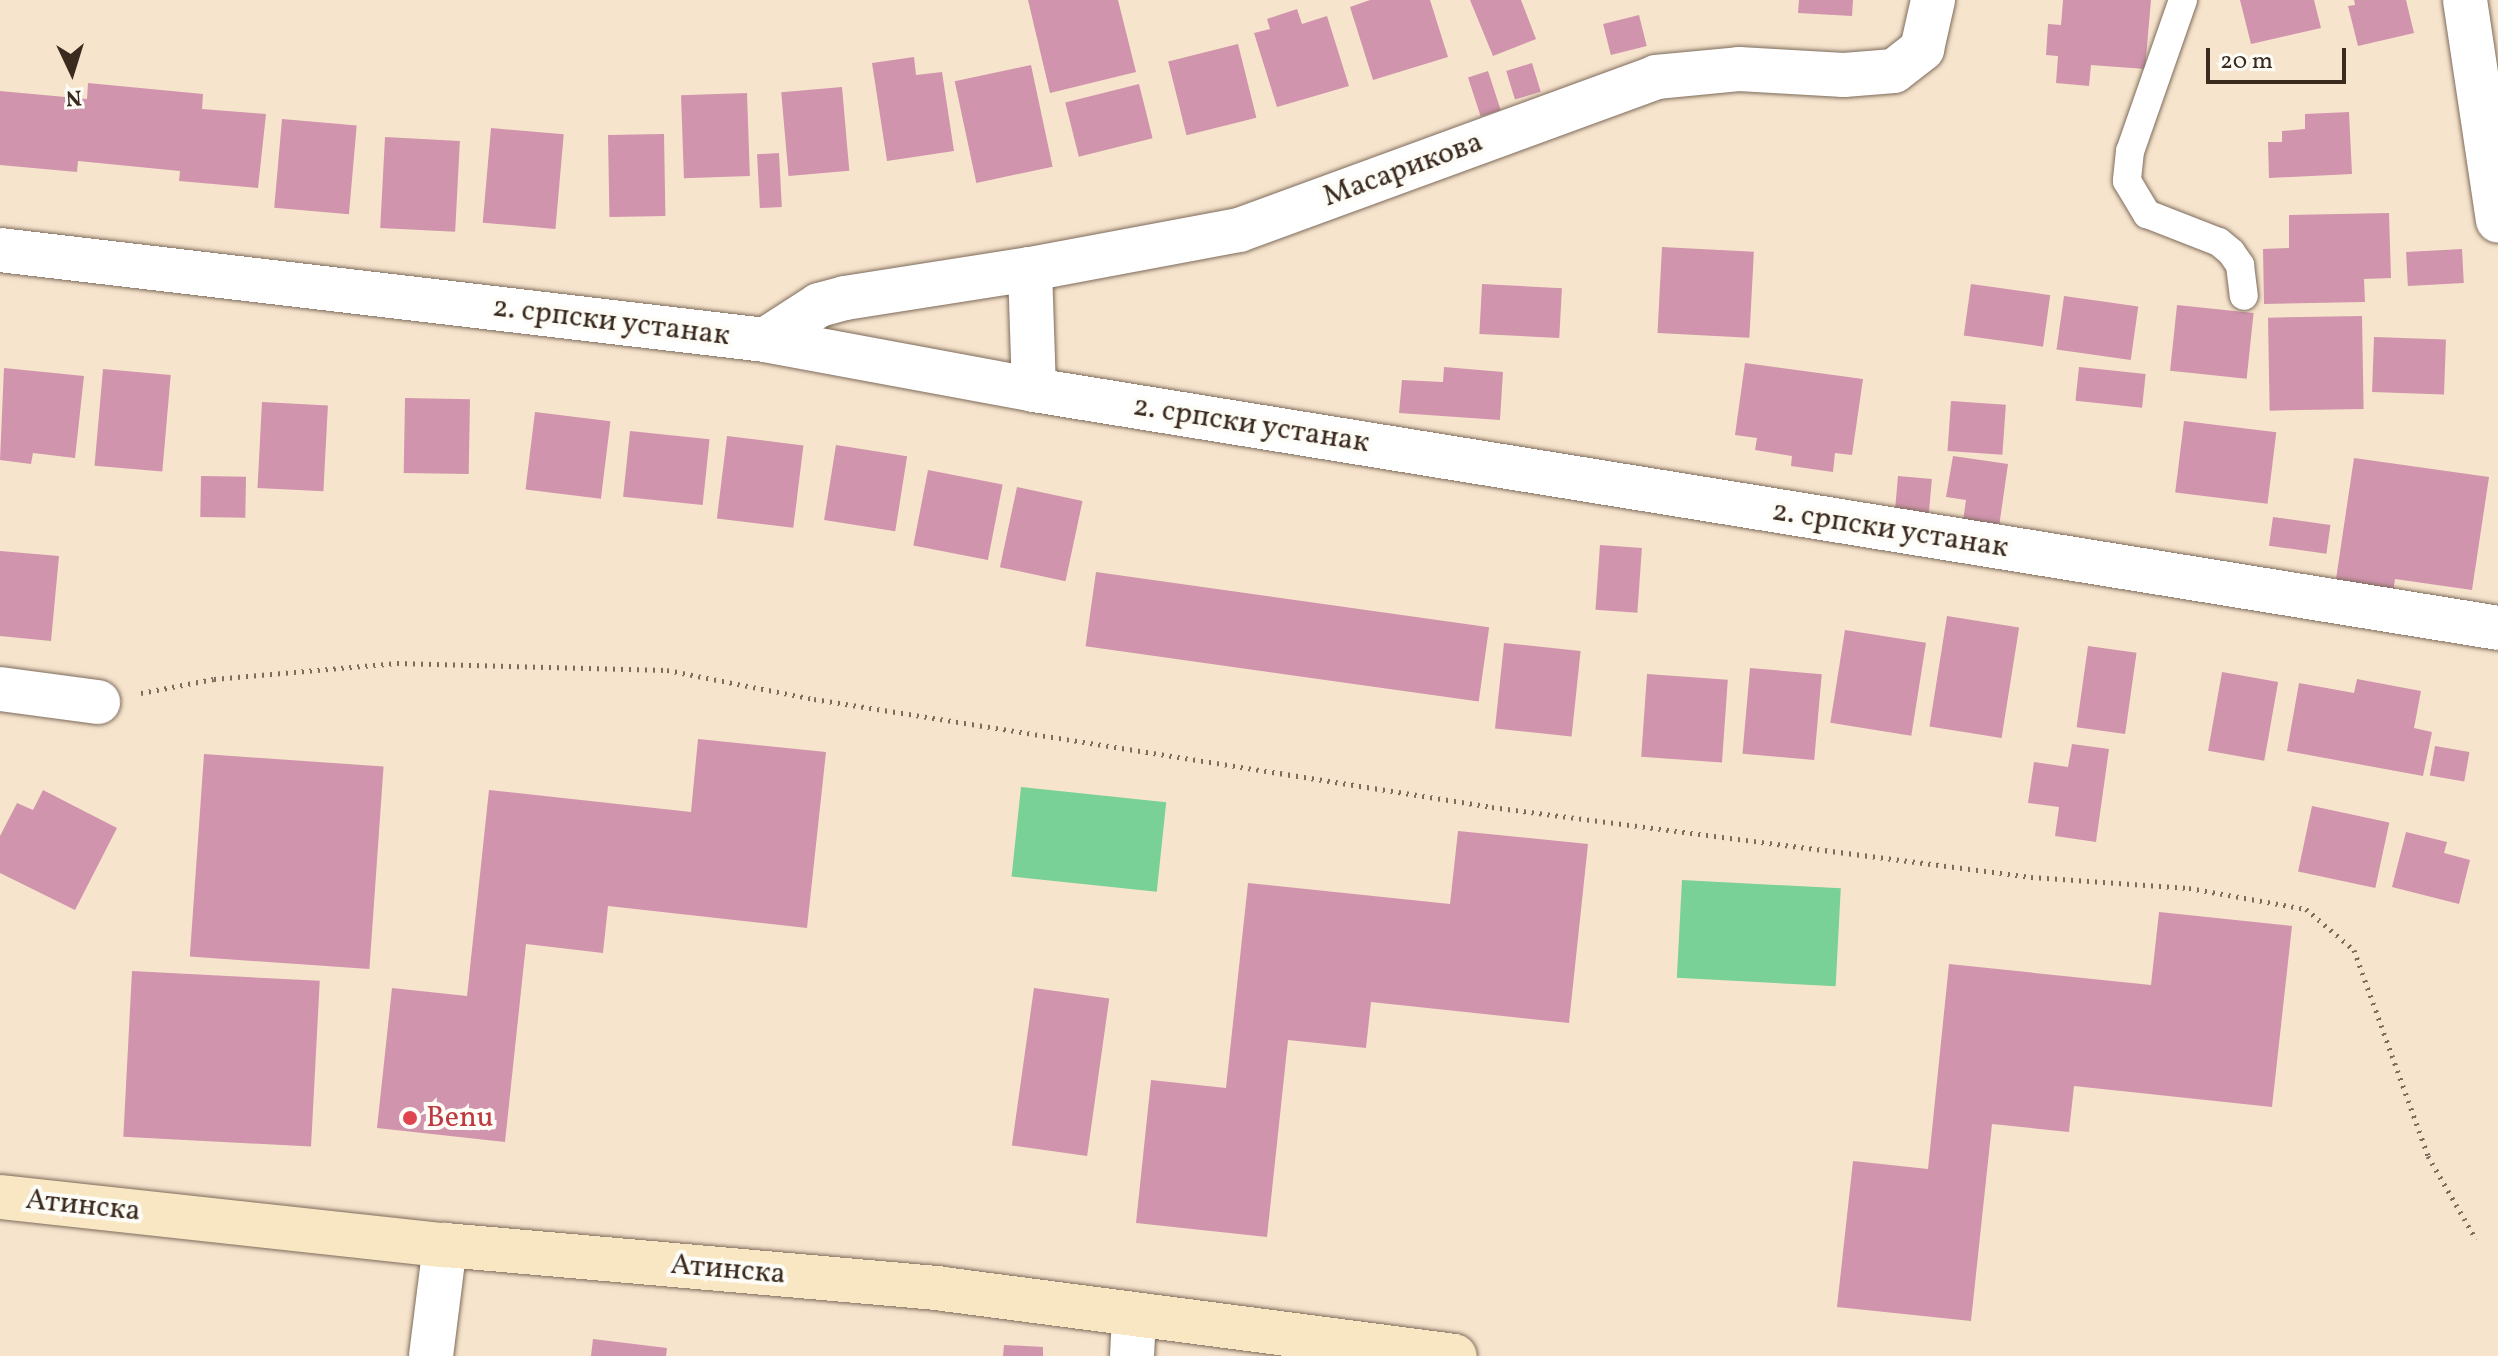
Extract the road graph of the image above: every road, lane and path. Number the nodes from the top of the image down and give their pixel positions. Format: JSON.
{"nodes":[{"id":1,"x":1933,"y":0,"type":"edge"},
{"id":2,"x":2183,"y":0,"type":"edge"},
{"id":3,"x":2465,"y":0,"type":"edge"},
{"id":4,"x":2498,"y":221,"type":"edge"},
{"id":5,"x":0,"y":250,"type":"edge"},
{"id":6,"x":1030,"y":269,"type":"junction"},
{"id":7,"x":2244,"y":296,"type":"dead end"},
{"id":8,"x":765,"y":340,"type":"junction"},
{"id":9,"x":1034,"y":390,"type":"junction"},
{"id":10,"x":2498,"y":628,"type":"edge"},
{"id":11,"x":0,"y":689,"type":"edge"},
{"id":12,"x":98,"y":702,"type":"joint"},
{"id":13,"x":0,"y":1197,"type":"edge"},
{"id":14,"x":2476,"y":1239,"type":"dead end"},
{"id":15,"x":445,"y":1245,"type":"junction"},
{"id":16,"x":1133,"y":1336,"type":"edge"},
{"id":17,"x":431,"y":1356,"type":"edge"},
{"id":18,"x":1455,"y":1356,"type":"edge"}],
"edges":[{"from":1,"to":6,"type":"street","name":"Масарикова"},
{"from":2,"to":7,"type":"lane"},
{"from":3,"to":4,"type":"street"},
{"from":5,"to":8,"type":"street","name":"2. српски устанак"},
{"from":6,"to":8,"type":"street","name":"Масарикова"},
{"from":6,"to":9,"type":"street"},
{"from":8,"to":9,"type":"street","name":"2. српски устанак"},
{"from":9,"to":10,"type":"street","name":"2. српски устанак"},
{"from":11,"to":12,"type":"street"},
{"from":12,"to":14,"type":"path"},
{"from":13,"to":15,"type":"street","name":"Атинска"},
{"from":15,"to":16,"type":"street","name":"Атинска"},
{"from":15,"to":17,"type":"street"},
{"from":16,"to":18,"type":"street","name":"Атинска"}]}
